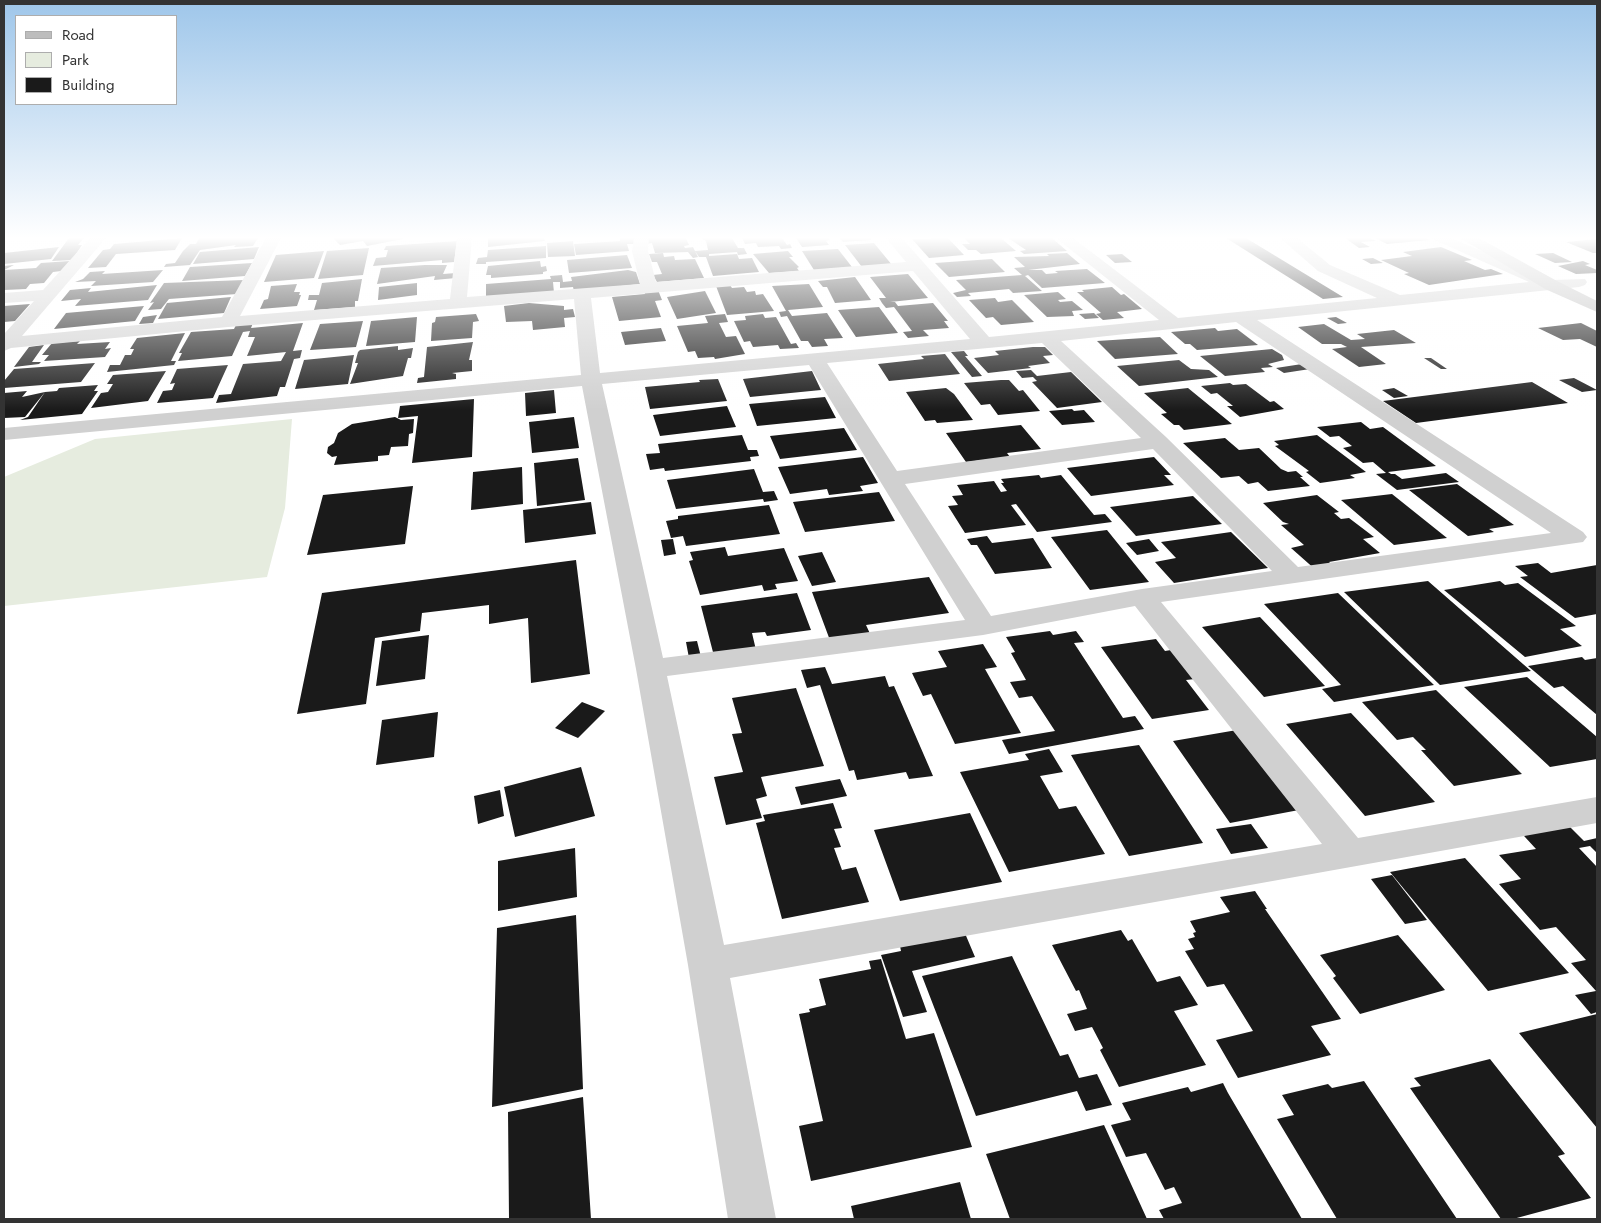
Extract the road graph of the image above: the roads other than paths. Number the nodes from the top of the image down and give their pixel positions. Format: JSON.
{"nodes":[{"id":1,"x":49,"y":295,"type":"edge"},
{"id":2,"x":50,"y":295,"type":"edge"},
{"id":3,"x":243,"y":295,"type":"edge"},
{"id":4,"x":459,"y":295,"type":"edge"},
{"id":5,"x":569,"y":295,"type":"edge"},
{"id":6,"x":582,"y":295,"type":"edge"},
{"id":7,"x":944,"y":295,"type":"edge"},
{"id":8,"x":1137,"y":295,"type":"edge"},
{"id":9,"x":1384,"y":295,"type":"edge"},
{"id":10,"x":1454,"y":295,"type":"edge"},
{"id":11,"x":1572,"y":295,"type":"edge"},
{"id":12,"x":4,"y":298,"type":"edge"},
{"id":13,"x":1397,"y":301,"type":"junction"},
{"id":14,"x":458,"y":304,"type":"junction"},
{"id":15,"x":1597,"y":307,"type":"edge"},
{"id":16,"x":1240,"y":317,"type":"junction"},
{"id":17,"x":228,"y":322,"type":"junction"},
{"id":18,"x":1174,"y":323,"type":"junction"},
{"id":19,"x":1046,"y":336,"type":"junction"},
{"id":20,"x":984,"y":343,"type":"junction"},
{"id":21,"x":4,"y":344,"type":"edge"},
{"id":22,"x":814,"y":358,"type":"junction"},
{"id":23,"x":591,"y":380,"type":"junction"},
{"id":24,"x":4,"y":434,"type":"edge"},
{"id":25,"x":1158,"y":442,"type":"junction"},
{"id":26,"x":892,"y":479,"type":"junction"},
{"id":27,"x":1293,"y":577,"type":"junction"},
{"id":28,"x":1142,"y":597,"type":"junction"},
{"id":29,"x":983,"y":626,"type":"junction"},
{"id":30,"x":651,"y":669,"type":"junction"},
{"id":31,"x":1597,"y":810,"type":"edge"},
{"id":32,"x":1350,"y":853,"type":"junction"},
{"id":33,"x":708,"y":965,"type":"junction"},
{"id":34,"x":752,"y":1219,"type":"edge"}],
"edges":[{"from":1,"to":12,"type":"street"},
{"from":2,"to":21,"type":"street"},
{"from":3,"to":17,"type":"street"},
{"from":4,"to":14,"type":"street"},
{"from":5,"to":14,"type":"street"},
{"from":6,"to":23,"type":"street"},
{"from":7,"to":20,"type":"street"},
{"from":8,"to":18,"type":"street"},
{"from":9,"to":13,"type":"street"},
{"from":10,"to":13,"type":"street"},
{"from":11,"to":15,"type":"main road"},
{"from":13,"to":16,"type":"street"},
{"from":14,"to":17,"type":"street"},
{"from":16,"to":18,"type":"street"},
{"from":16,"to":27,"type":"street"},
{"from":17,"to":21,"type":"street"},
{"from":18,"to":19,"type":"street"},
{"from":19,"to":20,"type":"street"},
{"from":19,"to":25,"type":"street"},
{"from":20,"to":22,"type":"street"},
{"from":22,"to":23,"type":"street"},
{"from":22,"to":26,"type":"street"},
{"from":23,"to":24,"type":"street"},
{"from":23,"to":30,"type":"street"},
{"from":25,"to":26,"type":"street"},
{"from":25,"to":27,"type":"street"},
{"from":26,"to":29,"type":"street"},
{"from":27,"to":28,"type":"street"},
{"from":28,"to":29,"type":"street"},
{"from":28,"to":32,"type":"street"},
{"from":29,"to":30,"type":"street"},
{"from":30,"to":33,"type":"street"},
{"from":31,"to":32,"type":"street"},
{"from":32,"to":33,"type":"street"},
{"from":33,"to":34,"type":"street"}]}
